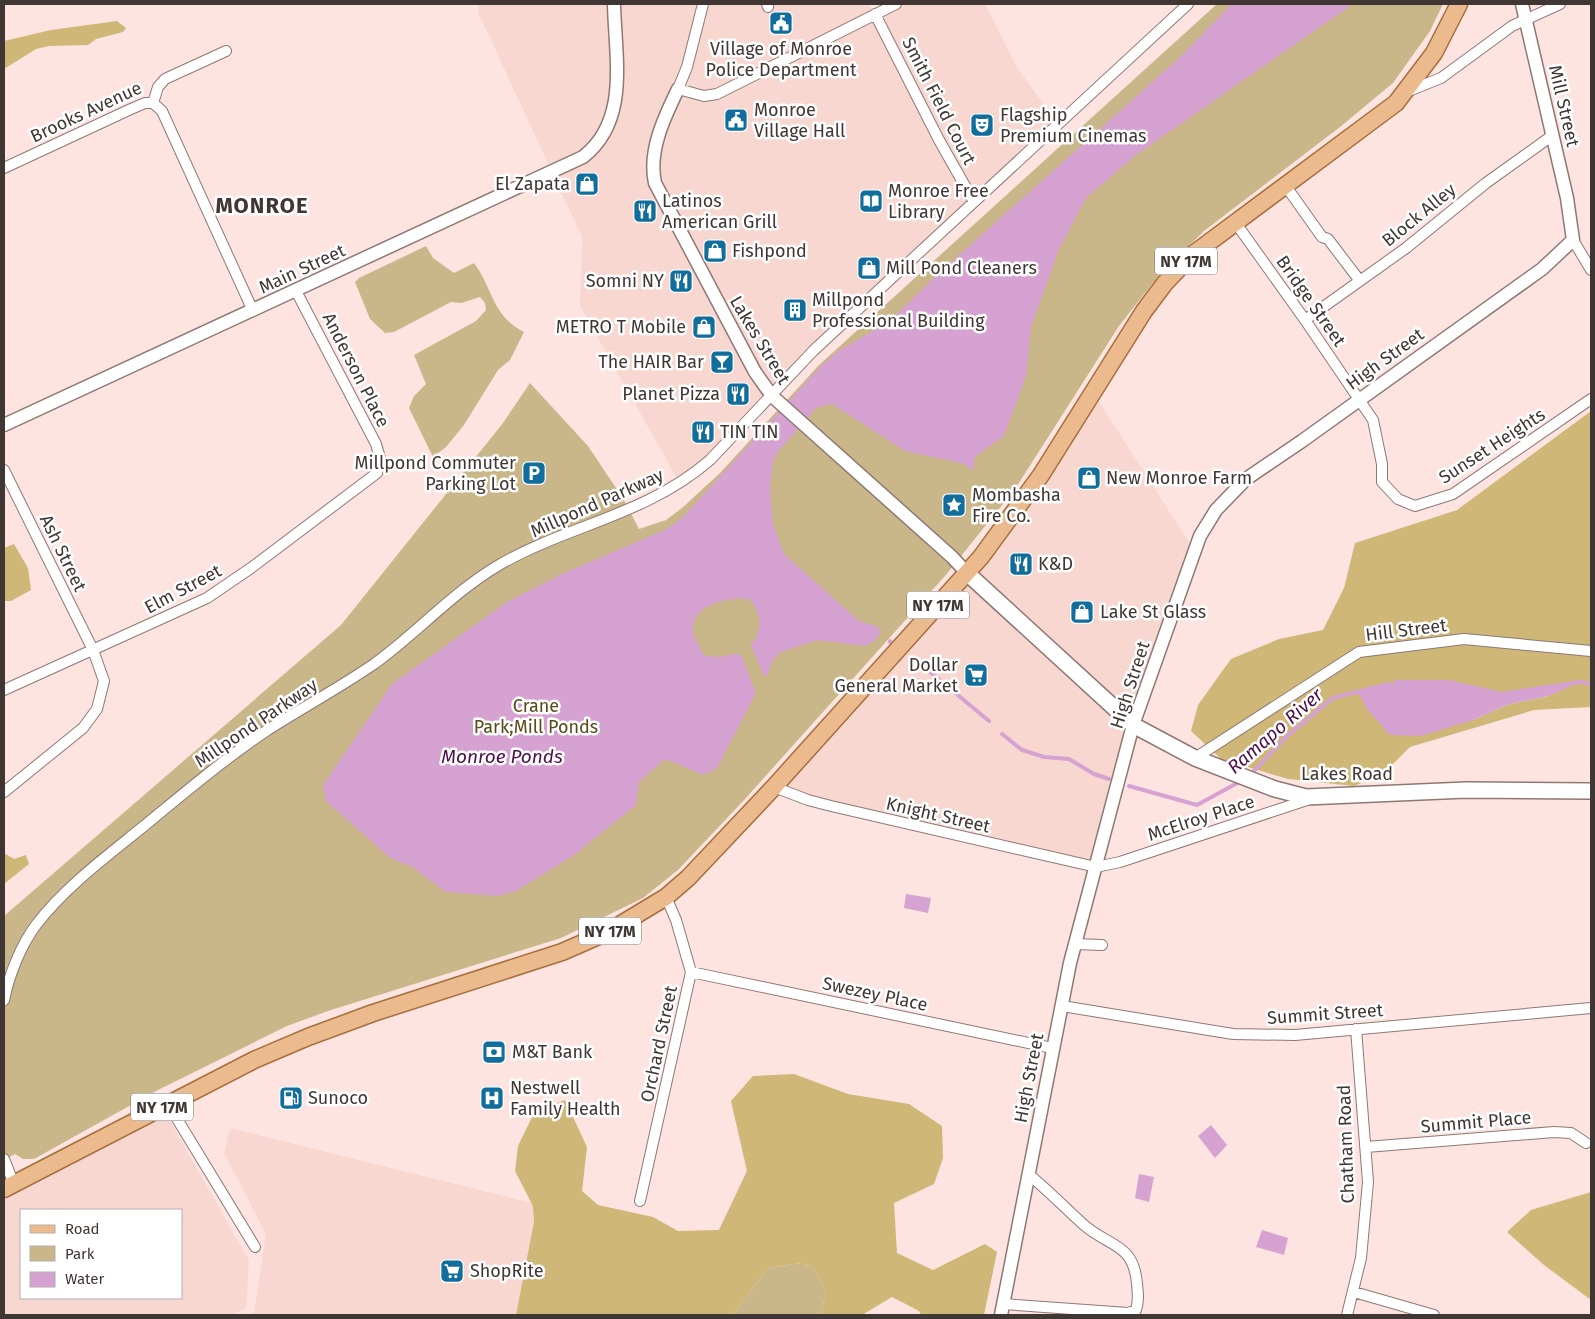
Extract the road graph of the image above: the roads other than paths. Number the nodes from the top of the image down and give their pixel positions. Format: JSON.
{"nodes":[{"id":1,"x":614,"y":4,"type":"edge"},
{"id":2,"x":703,"y":4,"type":"edge"},
{"id":3,"x":896,"y":4,"type":"edge"},
{"id":4,"x":1188,"y":4,"type":"edge"},
{"id":5,"x":1459,"y":4,"type":"edge"},
{"id":6,"x":1522,"y":4,"type":"edge"},
{"id":7,"x":1560,"y":4,"type":"edge"},
{"id":8,"x":875,"y":14,"type":"junction"},
{"id":9,"x":1526,"y":20,"type":"junction"},
{"id":10,"x":226,"y":51,"type":"dead end"},
{"id":11,"x":678,"y":89,"type":"junction"},
{"id":12,"x":1406,"y":92,"type":"junction"},
{"id":13,"x":154,"y":103,"type":"junction"},
{"id":14,"x":1553,"y":135,"type":"junction"},
{"id":15,"x":4,"y":168,"type":"edge"},
{"id":16,"x":1284,"y":185,"type":"junction"},
{"id":17,"x":974,"y":202,"type":"junction"},
{"id":18,"x":1235,"y":222,"type":"junction"},
{"id":19,"x":1572,"y":240,"type":"junction"},
{"id":20,"x":1591,"y":270,"type":"edge"},
{"id":21,"x":1360,"y":281,"type":"junction"},
{"id":22,"x":296,"y":291,"type":"junction"},
{"id":23,"x":253,"y":311,"type":"junction"},
{"id":24,"x":1305,"y":320,"type":"junction"},
{"id":25,"x":772,"y":396,"type":"junction"},
{"id":26,"x":1359,"y":399,"type":"junction"},
{"id":27,"x":1591,"y":399,"type":"edge"},
{"id":28,"x":4,"y":425,"type":"edge"},
{"id":29,"x":380,"y":465,"type":"joint"},
{"id":30,"x":4,"y":470,"type":"edge"},
{"id":31,"x":967,"y":573,"type":"junction"},
{"id":32,"x":93,"y":650,"type":"junction"},
{"id":33,"x":1591,"y":651,"type":"edge"},
{"id":34,"x":4,"y":690,"type":"edge"},
{"id":35,"x":1132,"y":725,"type":"junction"},
{"id":36,"x":1195,"y":758,"type":"junction"},
{"id":37,"x":774,"y":787,"type":"junction"},
{"id":38,"x":1591,"y":791,"type":"edge"},
{"id":39,"x":4,"y":792,"type":"edge"},
{"id":40,"x":1316,"y":797,"type":"junction"},
{"id":41,"x":1096,"y":867,"type":"junction"},
{"id":42,"x":666,"y":896,"type":"junction"},
{"id":43,"x":1075,"y":944,"type":"junction"},
{"id":44,"x":1102,"y":945,"type":"dead end"},
{"id":45,"x":691,"y":972,"type":"junction"},
{"id":46,"x":4,"y":1000,"type":"edge"},
{"id":47,"x":1062,"y":1006,"type":"junction"},
{"id":48,"x":1591,"y":1008,"type":"edge"},
{"id":49,"x":1356,"y":1030,"type":"junction"},
{"id":50,"x":1052,"y":1048,"type":"junction"},
{"id":51,"x":168,"y":1104,"type":"junction"},
{"id":52,"x":1586,"y":1143,"type":"dead end"},
{"id":53,"x":1366,"y":1147,"type":"junction"},
{"id":54,"x":4,"y":1159,"type":"edge"},
{"id":55,"x":1028,"y":1174,"type":"junction"},
{"id":56,"x":9,"y":1186,"type":"edge"},
{"id":57,"x":640,"y":1201,"type":"dead end"},
{"id":58,"x":254,"y":1247,"type":"dead end"},
{"id":59,"x":1354,"y":1292,"type":"junction"},
{"id":60,"x":1002,"y":1310,"type":"edge"},
{"id":61,"x":1348,"y":1315,"type":"edge"},
{"id":62,"x":1434,"y":1315,"type":"edge"}],
"edges":[{"from":1,"to":22,"type":"street","name":"Main Street"},
{"from":2,"to":11,"type":"street"},
{"from":3,"to":8,"type":"street"},
{"from":4,"to":17,"type":"street","name":"Millpond Parkway"},
{"from":5,"to":12,"type":"main road","number":"NY 17M"},
{"from":6,"to":9,"type":"street","name":"Mill Street"},
{"from":7,"to":9,"type":"street"},
{"from":8,"to":11,"type":"street"},
{"from":8,"to":17,"type":"street","name":"Smith Field Court"},
{"from":9,"to":12,"type":"street"},
{"from":9,"to":14,"type":"street","name":"Mill Street"},
{"from":10,"to":13,"type":"street","name":"Brooks Avenue"},
{"from":11,"to":25,"type":"street","name":"Lakes Street"},
{"from":12,"to":16,"type":"main road","number":"NY 17M"},
{"from":13,"to":15,"type":"street","name":"Brooks Avenue"},
{"from":13,"to":23,"type":"street"},
{"from":14,"to":19,"type":"street","name":"Mill Street"},
{"from":14,"to":21,"type":"street","name":"Block Alley"},
{"from":16,"to":18,"type":"main road","number":"NY 17M"},
{"from":16,"to":21,"type":"street"},
{"from":17,"to":25,"type":"street","name":"Millpond Parkway"},
{"from":18,"to":24,"type":"street","name":"Bridge Street"},
{"from":18,"to":31,"type":"main road","number":"NY 17M"},
{"from":19,"to":20,"type":"street","name":"Mill Street"},
{"from":19,"to":26,"type":"street","name":"High Street"},
{"from":21,"to":24,"type":"street","name":"Block Alley"},
{"from":22,"to":23,"type":"street","name":"Main Street"},
{"from":22,"to":29,"type":"street","name":"Anderson Place"},
{"from":23,"to":28,"type":"street","name":"Main Street"},
{"from":24,"to":26,"type":"street","name":"Bridge Street"},
{"from":25,"to":31,"type":"street","name":"Lakes Street"},
{"from":25,"to":46,"type":"street","name":"Millpond Parkway"},
{"from":26,"to":27,"type":"street","name":"Sunset Heights"},
{"from":26,"to":35,"type":"street","name":"High Street"},
{"from":29,"to":32,"type":"street","name":"Elm Street"},
{"from":30,"to":32,"type":"street","name":"Ash Street"},
{"from":31,"to":35,"type":"main road","name":"Lakes Road"},
{"from":31,"to":37,"type":"main road","number":"NY 17M"},
{"from":32,"to":34,"type":"street","name":"Elm Street"},
{"from":32,"to":39,"type":"street","name":"Ash Street"},
{"from":33,"to":36,"type":"street","name":"Hill Street"},
{"from":35,"to":36,"type":"main road","name":"Lakes Road"},
{"from":35,"to":41,"type":"street","name":"High Street"},
{"from":36,"to":40,"type":"main road","name":"Lakes Road"},
{"from":37,"to":41,"type":"street","name":"Knight Street"},
{"from":37,"to":42,"type":"main road","number":"NY 17M"},
{"from":38,"to":40,"type":"main road","name":"Lakes Road"},
{"from":40,"to":41,"type":"street","name":"McElroy Place"},
{"from":41,"to":43,"type":"street","name":"High Street"},
{"from":42,"to":45,"type":"street","name":"Orchard Street"},
{"from":42,"to":51,"type":"main road","number":"NY 17M"},
{"from":43,"to":44,"type":"street"},
{"from":43,"to":47,"type":"street","name":"High Street"},
{"from":45,"to":50,"type":"street","name":"Swezey Place"},
{"from":45,"to":57,"type":"street","name":"Orchard Street"},
{"from":47,"to":49,"type":"street","name":"Summit Street"},
{"from":47,"to":50,"type":"street","name":"High Street"},
{"from":48,"to":49,"type":"street","name":"Summit Street"},
{"from":49,"to":53,"type":"street","name":"Chatham Road"},
{"from":50,"to":55,"type":"street","name":"High Street"},
{"from":51,"to":56,"type":"main road","number":"NY 17M"},
{"from":51,"to":58,"type":"street"},
{"from":52,"to":53,"type":"street","name":"Summit Place"},
{"from":53,"to":59,"type":"street","name":"Chatham Road"},
{"from":54,"to":56,"type":"street"},
{"from":55,"to":60,"type":"street","name":"High Street"},
{"from":55,"to":60,"type":"street"},
{"from":59,"to":61,"type":"street","name":"Chatham Road"},
{"from":59,"to":62,"type":"street"}]}
